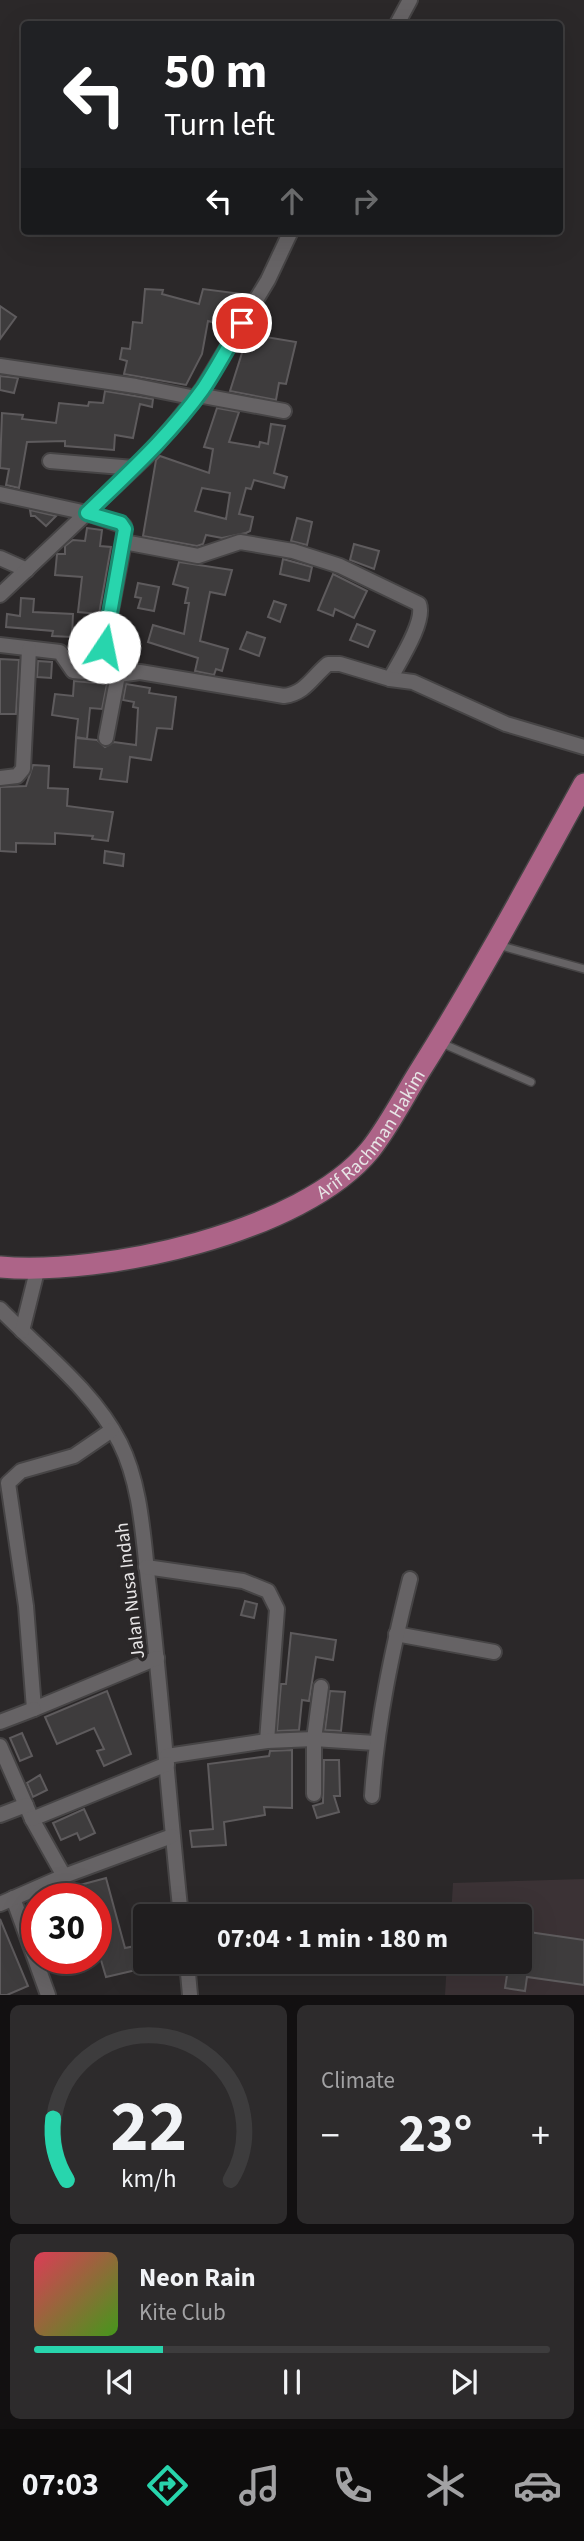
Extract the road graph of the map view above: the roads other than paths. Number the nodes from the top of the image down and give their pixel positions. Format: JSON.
{"nodes":[{"id":1,"x":410,"y":0,"type":"edge"},
{"id":2,"x":399,"y":21,"type":"edge"},
{"id":3,"x":289,"y":235,"type":"edge"},
{"id":4,"x":0,"y":366,"type":"edge"},
{"id":5,"x":197,"y":396,"type":"junction"},
{"id":6,"x":284,"y":411,"type":"dead end"},
{"id":7,"x":50,"y":461,"type":"dead end"},
{"id":8,"x":134,"y":468,"type":"junction"},
{"id":9,"x":0,"y":494,"type":"edge"},
{"id":10,"x":87,"y":513,"type":"junction"},
{"id":11,"x":124,"y":542,"type":"junction"},
{"id":12,"x":0,"y":558,"type":"edge"},
{"id":13,"x":27,"y":570,"type":"junction"},
{"id":14,"x":0,"y":596,"type":"edge"},
{"id":15,"x":0,"y":645,"type":"edge"},
{"id":16,"x":29,"y":649,"type":"junction"},
{"id":17,"x":99,"y":673,"type":"junction"},
{"id":18,"x":118,"y":675,"type":"junction"},
{"id":19,"x":390,"y":679,"type":"junction"},
{"id":20,"x":106,"y":738,"type":"dead end"},
{"id":21,"x":584,"y":747,"type":"edge"},
{"id":22,"x":0,"y":778,"type":"edge"},
{"id":23,"x":584,"y":784,"type":"edge"},
{"id":24,"x":494,"y":944,"type":"junction"},
{"id":25,"x":584,"y":969,"type":"edge"},
{"id":26,"x":438,"y":1041,"type":"junction"},
{"id":27,"x":531,"y":1082,"type":"dead end"},
{"id":28,"x":0,"y":1266,"type":"edge"},
{"id":29,"x":38,"y":1267,"type":"junction"},
{"id":30,"x":0,"y":1309,"type":"edge"},
{"id":31,"x":22,"y":1331,"type":"junction"},
{"id":32,"x":112,"y":1430,"type":"junction"},
{"id":33,"x":5,"y":1476,"type":"edge"},
{"id":34,"x":146,"y":1567,"type":"junction"},
{"id":35,"x":410,"y":1579,"type":"dead end"},
{"id":36,"x":397,"y":1634,"type":"junction"},
{"id":37,"x":494,"y":1652,"type":"dead end"},
{"id":38,"x":157,"y":1658,"type":"junction"},
{"id":39,"x":321,"y":1687,"type":"dead end"},
{"id":40,"x":34,"y":1709,"type":"junction"},
{"id":41,"x":0,"y":1721,"type":"edge"},
{"id":42,"x":314,"y":1739,"type":"junction"},
{"id":43,"x":267,"y":1741,"type":"junction"},
{"id":44,"x":375,"y":1743,"type":"junction"},
{"id":45,"x":0,"y":1746,"type":"edge"},
{"id":46,"x":167,"y":1760,"type":"junction"},
{"id":47,"x":314,"y":1794,"type":"dead end"},
{"id":48,"x":372,"y":1796,"type":"dead end"},
{"id":49,"x":26,"y":1805,"type":"junction"},
{"id":50,"x":0,"y":1815,"type":"edge"},
{"id":51,"x":32,"y":1819,"type":"junction"},
{"id":52,"x":172,"y":1836,"type":"junction"},
{"id":53,"x":64,"y":1876,"type":"junction"},
{"id":54,"x":6,"y":1901,"type":"edge"},
{"id":55,"x":180,"y":1904,"type":"edge"},
{"id":56,"x":188,"y":1974,"type":"edge"},
{"id":57,"x":48,"y":1995,"type":"edge"},
{"id":58,"x":190,"y":1995,"type":"edge"}],
"edges":[{"from":1,"to":2,"type":"street"},
{"from":3,"to":5,"type":"street"},
{"from":4,"to":5,"type":"street"},
{"from":5,"to":6,"type":"street"},
{"from":5,"to":8,"type":"street"},
{"from":7,"to":8,"type":"street"},
{"from":8,"to":10,"type":"street"},
{"from":9,"to":10,"type":"street"},
{"from":10,"to":11,"type":"street"},
{"from":10,"to":13,"type":"street"},
{"from":11,"to":17,"type":"street"},
{"from":11,"to":19,"type":"street"},
{"from":12,"to":13,"type":"street"},
{"from":13,"to":14,"type":"street"},
{"from":15,"to":16,"type":"street"},
{"from":16,"to":17,"type":"street"},
{"from":16,"to":22,"type":"street"},
{"from":17,"to":18,"type":"street"},
{"from":18,"to":19,"type":"street"},
{"from":18,"to":20,"type":"street"},
{"from":19,"to":21,"type":"street"},
{"from":23,"to":24,"type":"main road","name":"Arif Rachman Hakim"},
{"from":24,"to":25,"type":"lane"},
{"from":24,"to":26,"type":"main road","name":"Arif Rachman Hakim"},
{"from":26,"to":27,"type":"lane"},
{"from":26,"to":29,"type":"main road","name":"Arif Rachman Hakim"},
{"from":28,"to":29,"type":"main road","name":"Arif Rachman Hakim"},
{"from":29,"to":31,"type":"street"},
{"from":30,"to":31,"type":"street","name":"Jalan Nusa Indah"},
{"from":31,"to":32,"type":"street","name":"Jalan Nusa Indah"},
{"from":32,"to":33,"type":"street"},
{"from":32,"to":34,"type":"street","name":"Jalan Nusa Indah"},
{"from":33,"to":40,"type":"street"},
{"from":34,"to":38,"type":"street","name":"Jalan Nusa Indah"},
{"from":34,"to":43,"type":"street"},
{"from":35,"to":36,"type":"street"},
{"from":36,"to":37,"type":"street"},
{"from":36,"to":44,"type":"street"},
{"from":38,"to":40,"type":"street"},
{"from":38,"to":46,"type":"street","name":"Jalan Nusa Indah"},
{"from":39,"to":42,"type":"street"},
{"from":40,"to":41,"type":"street"},
{"from":42,"to":43,"type":"street"},
{"from":42,"to":44,"type":"street"},
{"from":42,"to":47,"type":"street"},
{"from":43,"to":46,"type":"street"},
{"from":44,"to":48,"type":"street"},
{"from":45,"to":49,"type":"street"},
{"from":46,"to":51,"type":"street"},
{"from":46,"to":52,"type":"street","name":"Jalan Nusa Indah"},
{"from":49,"to":50,"type":"street"},
{"from":49,"to":51,"type":"street"},
{"from":51,"to":53,"type":"street"},
{"from":52,"to":53,"type":"street"},
{"from":52,"to":55,"type":"street","name":"Jalan Nusa Indah"},
{"from":53,"to":54,"type":"street"},
{"from":54,"to":57,"type":"street"},
{"from":56,"to":58,"type":"street"}]}
